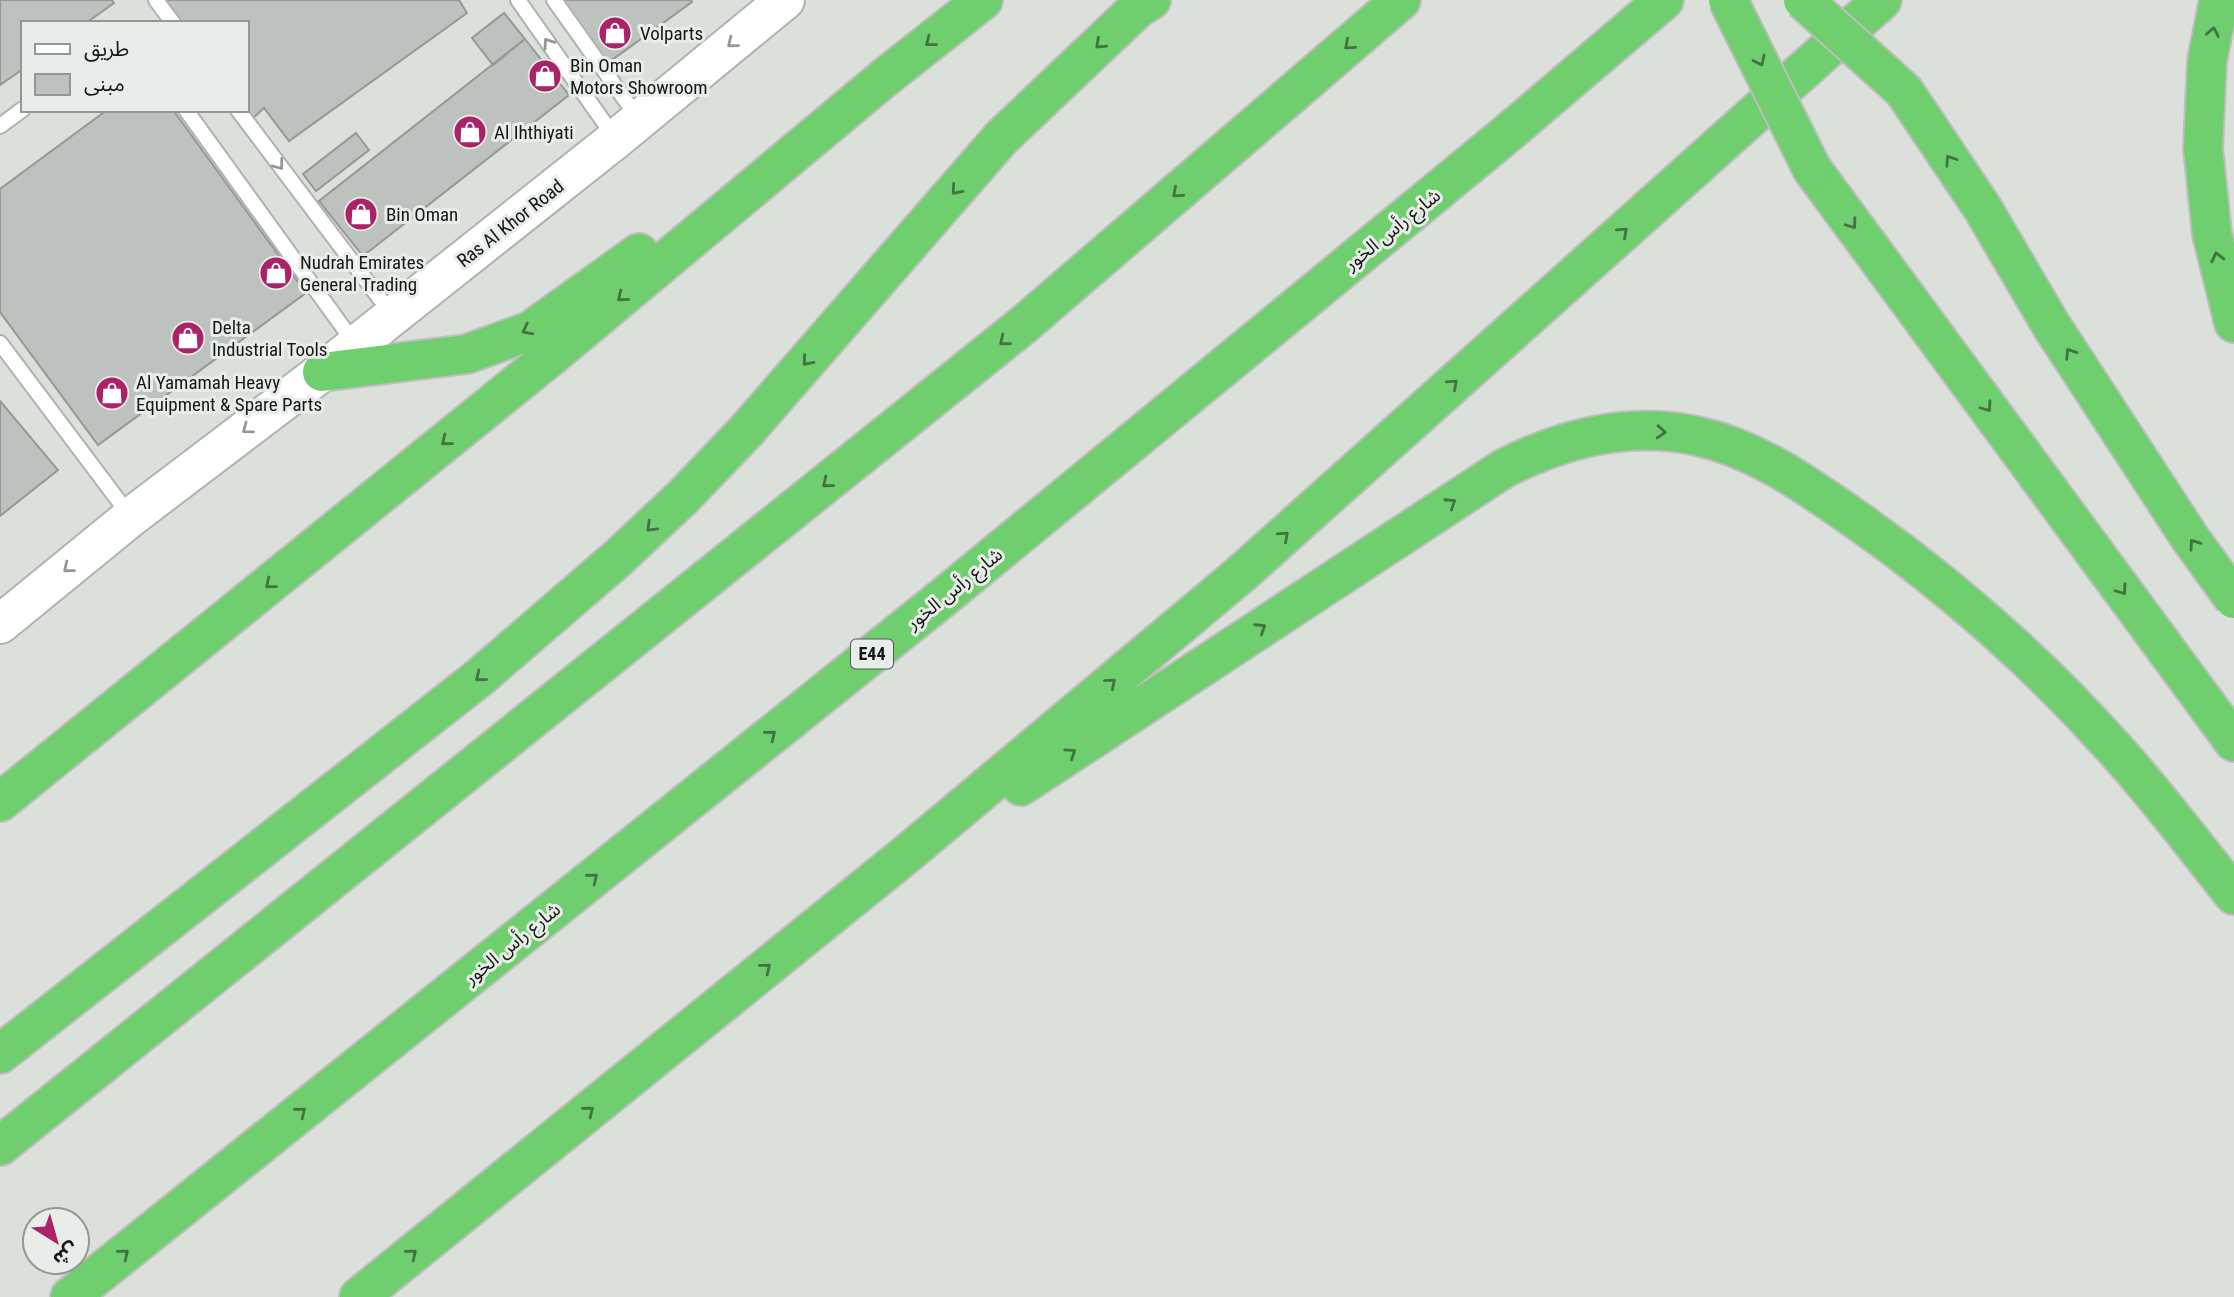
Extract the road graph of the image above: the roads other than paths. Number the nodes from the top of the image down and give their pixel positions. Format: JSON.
{"nodes":[{"id":1,"x":156,"y":0,"type":"edge"},
{"id":2,"x":518,"y":0,"type":"edge"},
{"id":3,"x":554,"y":0,"type":"edge"},
{"id":4,"x":785,"y":0,"type":"edge"},
{"id":5,"x":983,"y":0,"type":"edge"},
{"id":6,"x":1151,"y":0,"type":"edge"},
{"id":7,"x":1401,"y":0,"type":"edge"},
{"id":8,"x":1664,"y":0,"type":"edge"},
{"id":9,"x":1728,"y":0,"type":"edge"},
{"id":10,"x":1803,"y":0,"type":"edge"},
{"id":11,"x":1882,"y":0,"type":"edge"},
{"id":12,"x":2219,"y":0,"type":"edge"},
{"id":13,"x":172,"y":21,"type":"edge"},
{"id":14,"x":883,"y":79,"type":"junction"},
{"id":15,"x":21,"y":110,"type":"edge"},
{"id":16,"x":187,"y":112,"type":"edge"},
{"id":17,"x":240,"y":112,"type":"edge"},
{"id":18,"x":0,"y":126,"type":"edge"},
{"id":19,"x":627,"y":129,"type":"junction"},
{"id":20,"x":393,"y":316,"type":"junction"},
{"id":21,"x":2234,"y":323,"type":"edge"},
{"id":22,"x":0,"y":344,"type":"edge"},
{"id":23,"x":356,"y":346,"type":"junction"},
{"id":24,"x":322,"y":372,"type":"junction"},
{"id":25,"x":131,"y":517,"type":"junction"},
{"id":26,"x":2234,"y":599,"type":"edge"},
{"id":27,"x":0,"y":624,"type":"edge"},
{"id":28,"x":2234,"y":742,"type":"edge"},
{"id":29,"x":0,"y":802,"type":"edge"},
{"id":30,"x":908,"y":853,"type":"junction"},
{"id":31,"x":2234,"y":895,"type":"edge"},
{"id":32,"x":0,"y":1054,"type":"edge"},
{"id":33,"x":0,"y":1146,"type":"edge"},
{"id":34,"x":70,"y":1297,"type":"edge"},
{"id":35,"x":359,"y":1297,"type":"edge"}],
"edges":[{"from":1,"to":13,"type":"lane"},
{"from":19,"to":2,"type":"lane","one_way":true},
{"from":3,"to":19,"type":"lane"},
{"from":4,"to":19,"type":"street","name":"Ras Al Khor Road","one_way":true},
{"from":5,"to":14,"type":"highway","one_way":true},
{"from":6,"to":32,"type":"highway","one_way":true},
{"from":7,"to":33,"type":"highway","one_way":true},
{"from":34,"to":8,"type":"highway","name":"شارع رأس الخور","number":"E44","one_way":true},
{"from":9,"to":28,"type":"highway","one_way":true,"bridge":true},
{"from":26,"to":10,"type":"highway","one_way":true,"bridge":true},
{"from":30,"to":11,"type":"highway","one_way":true},
{"from":21,"to":12,"type":"highway","one_way":true},
{"from":14,"to":24,"type":"highway","one_way":true},
{"from":14,"to":29,"type":"highway","one_way":true},
{"from":15,"to":18,"type":"lane"},
{"from":16,"to":23,"type":"lane"},
{"from":17,"to":20,"type":"lane","one_way":true},
{"from":19,"to":20,"type":"street","name":"Ras Al Khor Road"},
{"from":20,"to":23,"type":"street","name":"Ras Al Khor Road"},
{"from":22,"to":25,"type":"lane"},
{"from":23,"to":24,"type":"street","name":"Ras Al Khor Road"},
{"from":24,"to":25,"type":"street","name":"Ras Al Khor Road","one_way":true},
{"from":25,"to":27,"type":"street","name":"Ras Al Khor Road","one_way":true},
{"from":30,"to":31,"type":"highway","one_way":true},
{"from":35,"to":30,"type":"highway","one_way":true}]}
